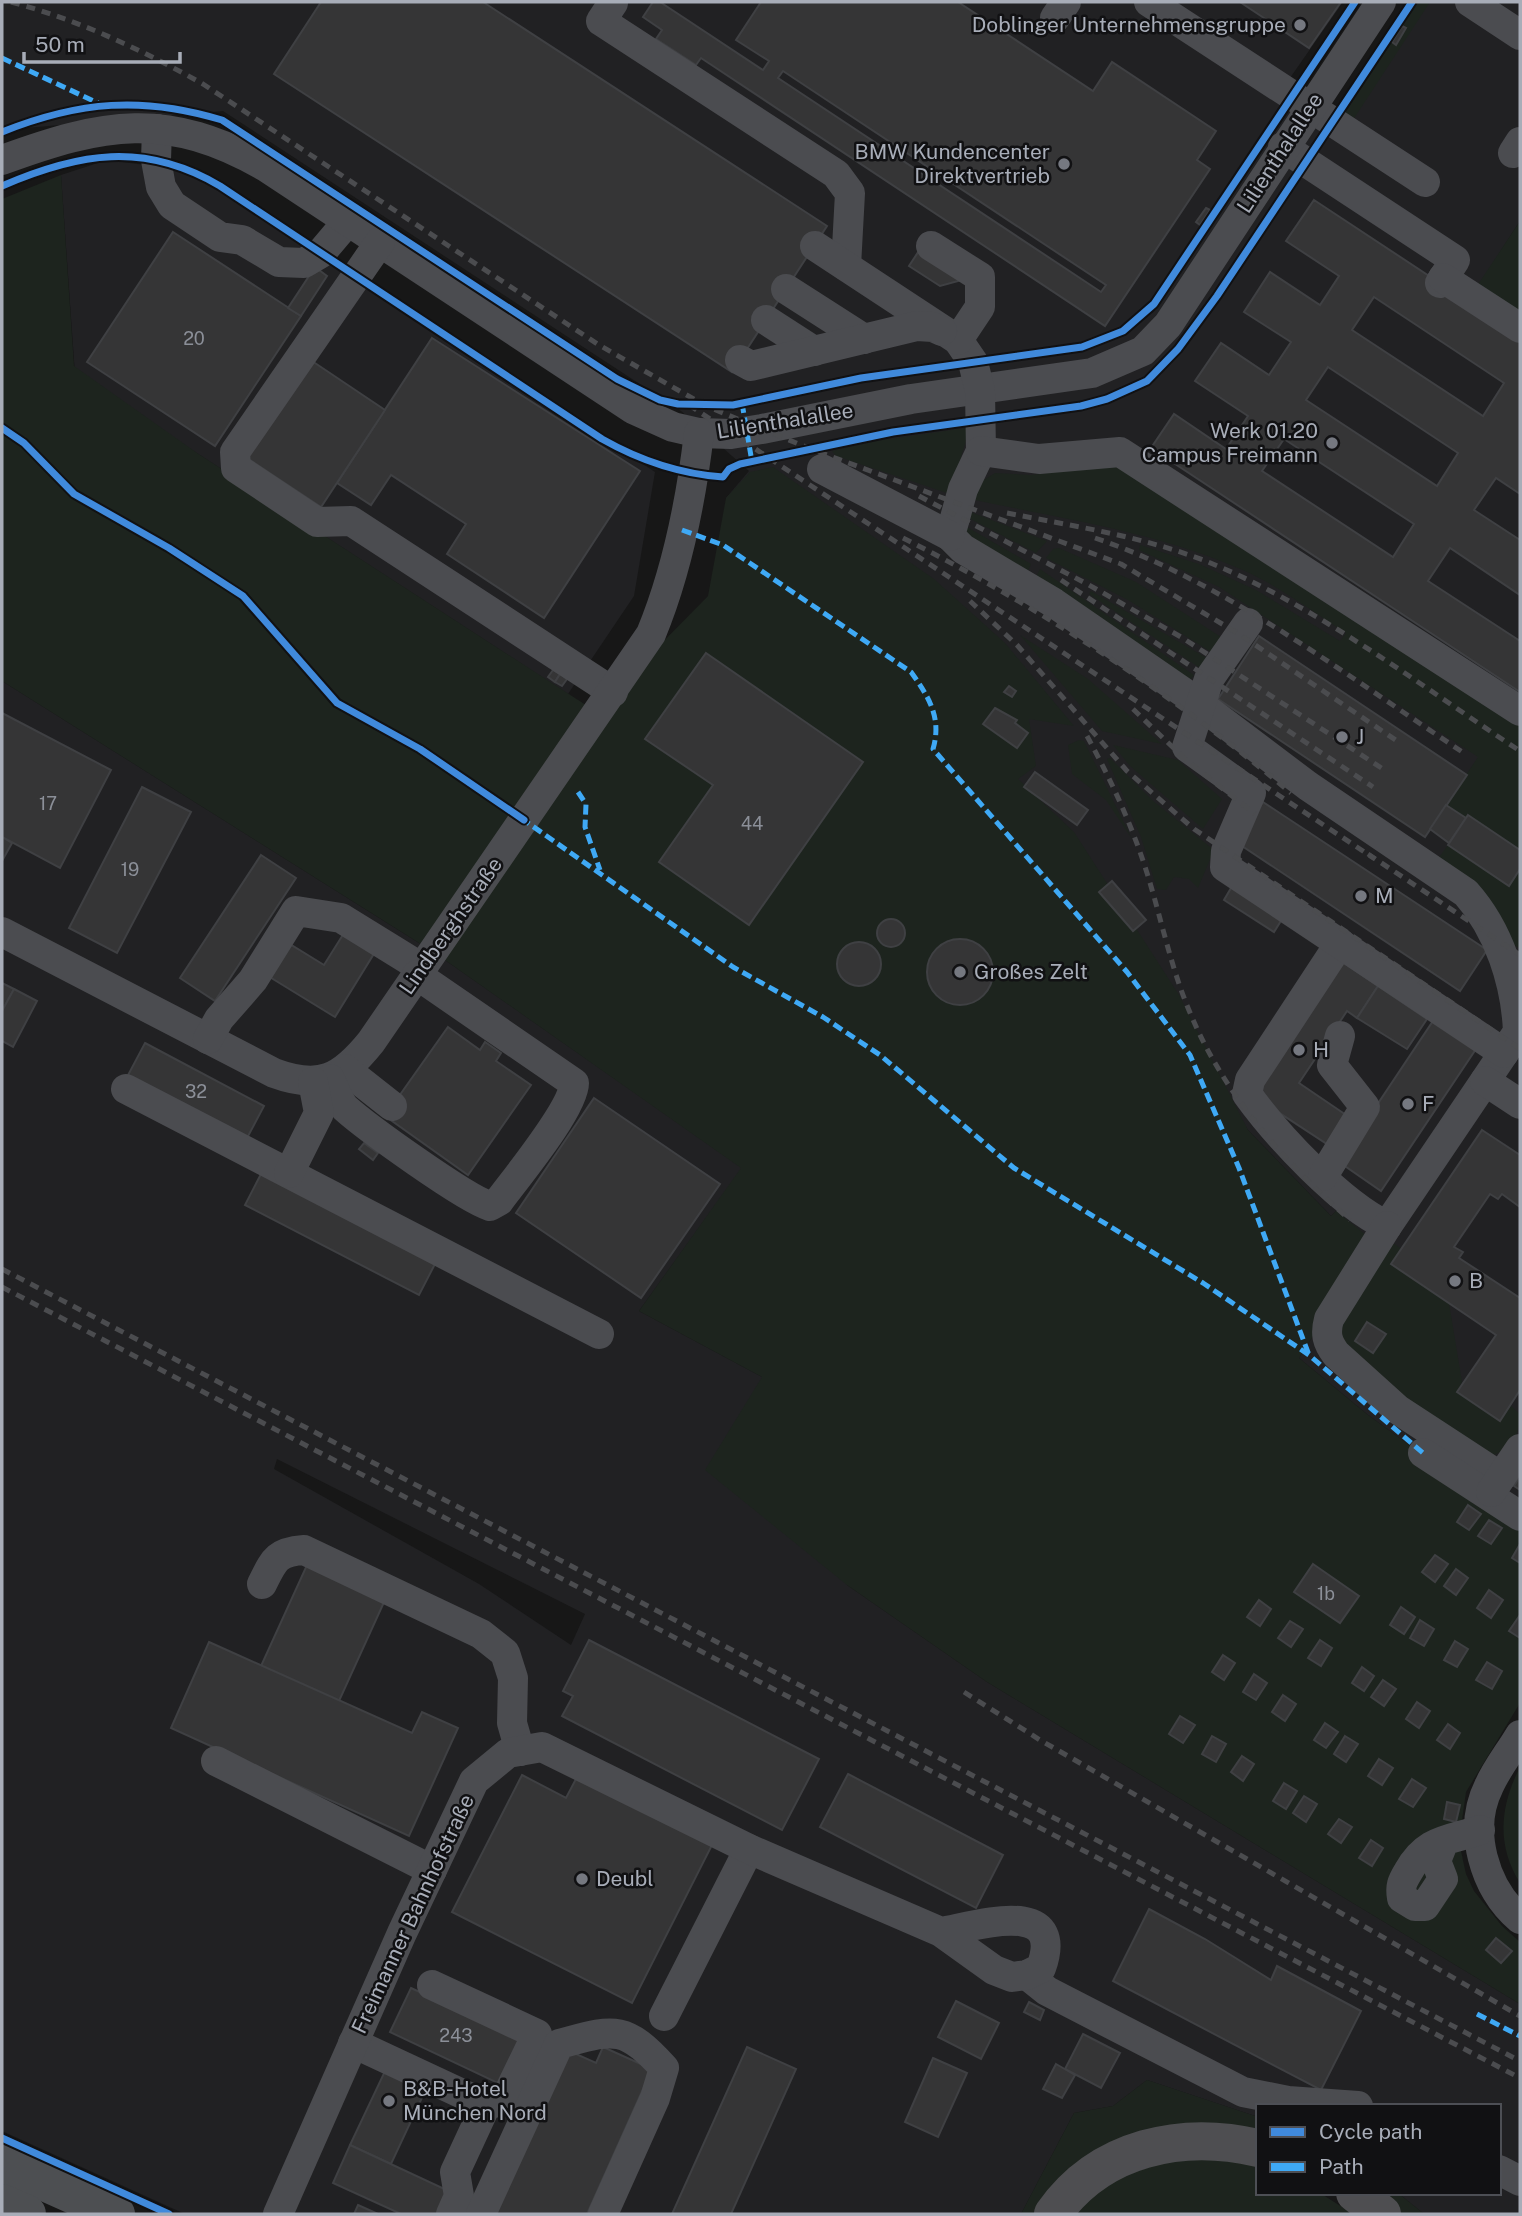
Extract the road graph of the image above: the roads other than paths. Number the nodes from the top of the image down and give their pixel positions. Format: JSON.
{"nodes":[{"id":1,"x":610,"y":2,"type":"edge"},
{"id":2,"x":1149,"y":2,"type":"edge"},
{"id":3,"x":1381,"y":2,"type":"edge"},
{"id":4,"x":1470,"y":2,"type":"edge"},
{"id":5,"x":1520,"y":35,"type":"edge"},
{"id":6,"x":1310,"y":106,"type":"junction"},
{"id":7,"x":157,"y":129,"type":"junction"},
{"id":8,"x":1283,"y":147,"type":"junction"},
{"id":9,"x":2,"y":160,"type":"edge"},
{"id":10,"x":1424,"y":182,"type":"dead end"},
{"id":11,"x":348,"y":221,"type":"junction"},
{"id":12,"x":380,"y":242,"type":"junction"},
{"id":13,"x":814,"y":246,"type":"dead end"},
{"id":14,"x":932,"y":246,"type":"dead end"},
{"id":15,"x":846,"y":266,"type":"junction"},
{"id":16,"x":786,"y":289,"type":"dead end"},
{"id":17,"x":766,"y":320,"type":"dead end"},
{"id":18,"x":1520,"y":328,"type":"edge"},
{"id":19,"x":953,"y":337,"type":"junction"},
{"id":20,"x":864,"y":339,"type":"junction"},
{"id":21,"x":814,"y":351,"type":"junction"},
{"id":22,"x":740,"y":360,"type":"dead end"},
{"id":23,"x":979,"y":391,"type":"junction"},
{"id":24,"x":699,"y":433,"type":"junction"},
{"id":25,"x":981,"y":451,"type":"junction"},
{"id":26,"x":822,"y":470,"type":"dead end"},
{"id":27,"x":950,"y":536,"type":"junction"},
{"id":28,"x":1248,"y":623,"type":"dead end"},
{"id":29,"x":613,"y":692,"type":"junction"},
{"id":30,"x":1200,"y":704,"type":"junction"},
{"id":31,"x":1520,"y":711,"type":"edge"},
{"id":32,"x":2,"y":932,"type":"edge"},
{"id":33,"x":1340,"y":943,"type":"junction"},
{"id":34,"x":420,"y":971,"type":"junction"},
{"id":35,"x":1518,"y":1001,"type":"edge"},
{"id":36,"x":1340,"y":1036,"type":"dead end"},
{"id":37,"x":208,"y":1039,"type":"junction"},
{"id":38,"x":1504,"y":1053,"type":"junction"},
{"id":39,"x":330,"y":1077,"type":"junction"},
{"id":40,"x":1485,"y":1081,"type":"junction"},
{"id":41,"x":126,"y":1089,"type":"dead end"},
{"id":42,"x":1520,"y":1104,"type":"edge"},
{"id":43,"x":392,"y":1106,"type":"dead end"},
{"id":44,"x":289,"y":1173,"type":"junction"},
{"id":45,"x":1323,"y":1176,"type":"junction"},
{"id":46,"x":1387,"y":1226,"type":"junction"},
{"id":47,"x":599,"y":1334,"type":"dead end"},
{"id":48,"x":1520,"y":1449,"type":"edge"},
{"id":49,"x":1423,"y":1453,"type":"dead end"},
{"id":50,"x":1495,"y":1486,"type":"junction"},
{"id":51,"x":1520,"y":1516,"type":"edge"},
{"id":52,"x":262,"y":1584,"type":"dead end"},
{"id":53,"x":1520,"y":1735,"type":"edge"},
{"id":54,"x":520,"y":1751,"type":"junction"},
{"id":55,"x":216,"y":1761,"type":"dead end"},
{"id":56,"x":1480,"y":1830,"type":"junction"},
{"id":57,"x":1444,"y":1841,"type":"dead end"},
{"id":58,"x":749,"y":1849,"type":"junction"},
{"id":59,"x":432,"y":1870,"type":"junction"},
{"id":60,"x":1520,"y":1919,"type":"edge"},
{"id":61,"x":941,"y":1932,"type":"junction"},
{"id":62,"x":1027,"y":1975,"type":"junction"},
{"id":63,"x":432,"y":1985,"type":"dead end"},
{"id":64,"x":664,"y":2016,"type":"dead end"},
{"id":65,"x":353,"y":2043,"type":"junction"},
{"id":66,"x":1330,"y":2104,"type":"edge"},
{"id":67,"x":486,"y":2105,"type":"junction"},
{"id":68,"x":1256,"y":2148,"type":"edge"},
{"id":69,"x":2,"y":2163,"type":"edge"},
{"id":70,"x":1501,"y":2171,"type":"edge"},
{"id":71,"x":1520,"y":2181,"type":"edge"},
{"id":72,"x":1357,"y":2195,"type":"edge"},
{"id":73,"x":2,"y":2203,"type":"edge"},
{"id":74,"x":281,"y":2213,"type":"edge"},
{"id":75,"x":27,"y":2214,"type":"edge"},
{"id":76,"x":116,"y":2214,"type":"edge"},
{"id":77,"x":451,"y":2214,"type":"edge"},
{"id":78,"x":481,"y":2214,"type":"edge"},
{"id":79,"x":603,"y":2214,"type":"edge"},
{"id":80,"x":1053,"y":2214,"type":"edge"},
{"id":81,"x":1381,"y":2214,"type":"edge"}],
"edges":[{"from":1,"to":15,"type":"street"},
{"from":2,"to":6,"type":"street"},
{"from":3,"to":6,"type":"street","name":"Lilienthalallee"},
{"from":4,"to":5,"type":"street"},
{"from":6,"to":8,"type":"street","name":"Lilienthalallee"},
{"from":6,"to":10,"type":"street"},
{"from":7,"to":9,"type":"street","name":"Lilienthalallee"},
{"from":7,"to":11,"type":"street","name":"Lilienthalallee"},
{"from":7,"to":11,"type":"street"},
{"from":8,"to":18,"type":"street"},
{"from":8,"to":23,"type":"street","name":"Lilienthalallee"},
{"from":11,"to":12,"type":"street","name":"Lilienthalallee"},
{"from":12,"to":24,"type":"street","name":"Lilienthalallee"},
{"from":12,"to":29,"type":"street"},
{"from":13,"to":15,"type":"street"},
{"from":14,"to":19,"type":"street"},
{"from":15,"to":19,"type":"street"},
{"from":16,"to":20,"type":"street"},
{"from":17,"to":21,"type":"street"},
{"from":19,"to":20,"type":"street"},
{"from":19,"to":23,"type":"street"},
{"from":20,"to":21,"type":"street"},
{"from":21,"to":22,"type":"street"},
{"from":23,"to":24,"type":"street","name":"Lilienthalallee"},
{"from":23,"to":25,"type":"street"},
{"from":24,"to":29,"type":"street","name":"Lindberghstraße"},
{"from":25,"to":27,"type":"street"},
{"from":25,"to":31,"type":"street"},
{"from":26,"to":27,"type":"street"},
{"from":27,"to":30,"type":"street"},
{"from":28,"to":30,"type":"street"},
{"from":29,"to":34,"type":"street","name":"Lindberghstraße"},
{"from":30,"to":33,"type":"street"},
{"from":30,"to":35,"type":"street"},
{"from":32,"to":37,"type":"street"},
{"from":33,"to":38,"type":"street"},
{"from":33,"to":45,"type":"street"},
{"from":34,"to":37,"type":"street"},
{"from":34,"to":39,"type":"street","name":"Lindberghstraße"},
{"from":34,"to":39,"type":"street"},
{"from":35,"to":38,"type":"street"},
{"from":36,"to":45,"type":"street"},
{"from":37,"to":39,"type":"street"},
{"from":38,"to":40,"type":"street"},
{"from":39,"to":43,"type":"street"},
{"from":39,"to":44,"type":"street"},
{"from":40,"to":42,"type":"street"},
{"from":40,"to":46,"type":"street"},
{"from":41,"to":44,"type":"street"},
{"from":44,"to":47,"type":"street"},
{"from":45,"to":46,"type":"street"},
{"from":46,"to":50,"type":"street"},
{"from":48,"to":50,"type":"street"},
{"from":49,"to":50,"type":"street"},
{"from":50,"to":51,"type":"street"},
{"from":52,"to":54,"type":"street"},
{"from":53,"to":56,"type":"street"},
{"from":54,"to":58,"type":"street"},
{"from":54,"to":59,"type":"street","name":"Freimanner Bahnhofstraße"},
{"from":55,"to":59,"type":"street"},
{"from":56,"to":57,"type":"street"},
{"from":56,"to":60,"type":"street"},
{"from":58,"to":61,"type":"street"},
{"from":58,"to":64,"type":"street"},
{"from":59,"to":65,"type":"street","name":"Freimanner Bahnhofstraße"},
{"from":61,"to":62,"type":"street"},
{"from":61,"to":62,"type":"street"},
{"from":62,"to":66,"type":"street"},
{"from":63,"to":67,"type":"street"},
{"from":65,"to":67,"type":"street"},
{"from":65,"to":74,"type":"street","name":"Freimanner Bahnhofstraße"},
{"from":67,"to":77,"type":"street"},
{"from":68,"to":80,"type":"highway"},
{"from":69,"to":76,"type":"main road"},
{"from":70,"to":71,"type":"street"},
{"from":72,"to":81,"type":"highway"},
{"from":73,"to":75,"type":"main road"},
{"from":78,"to":79,"type":"street"}]}
